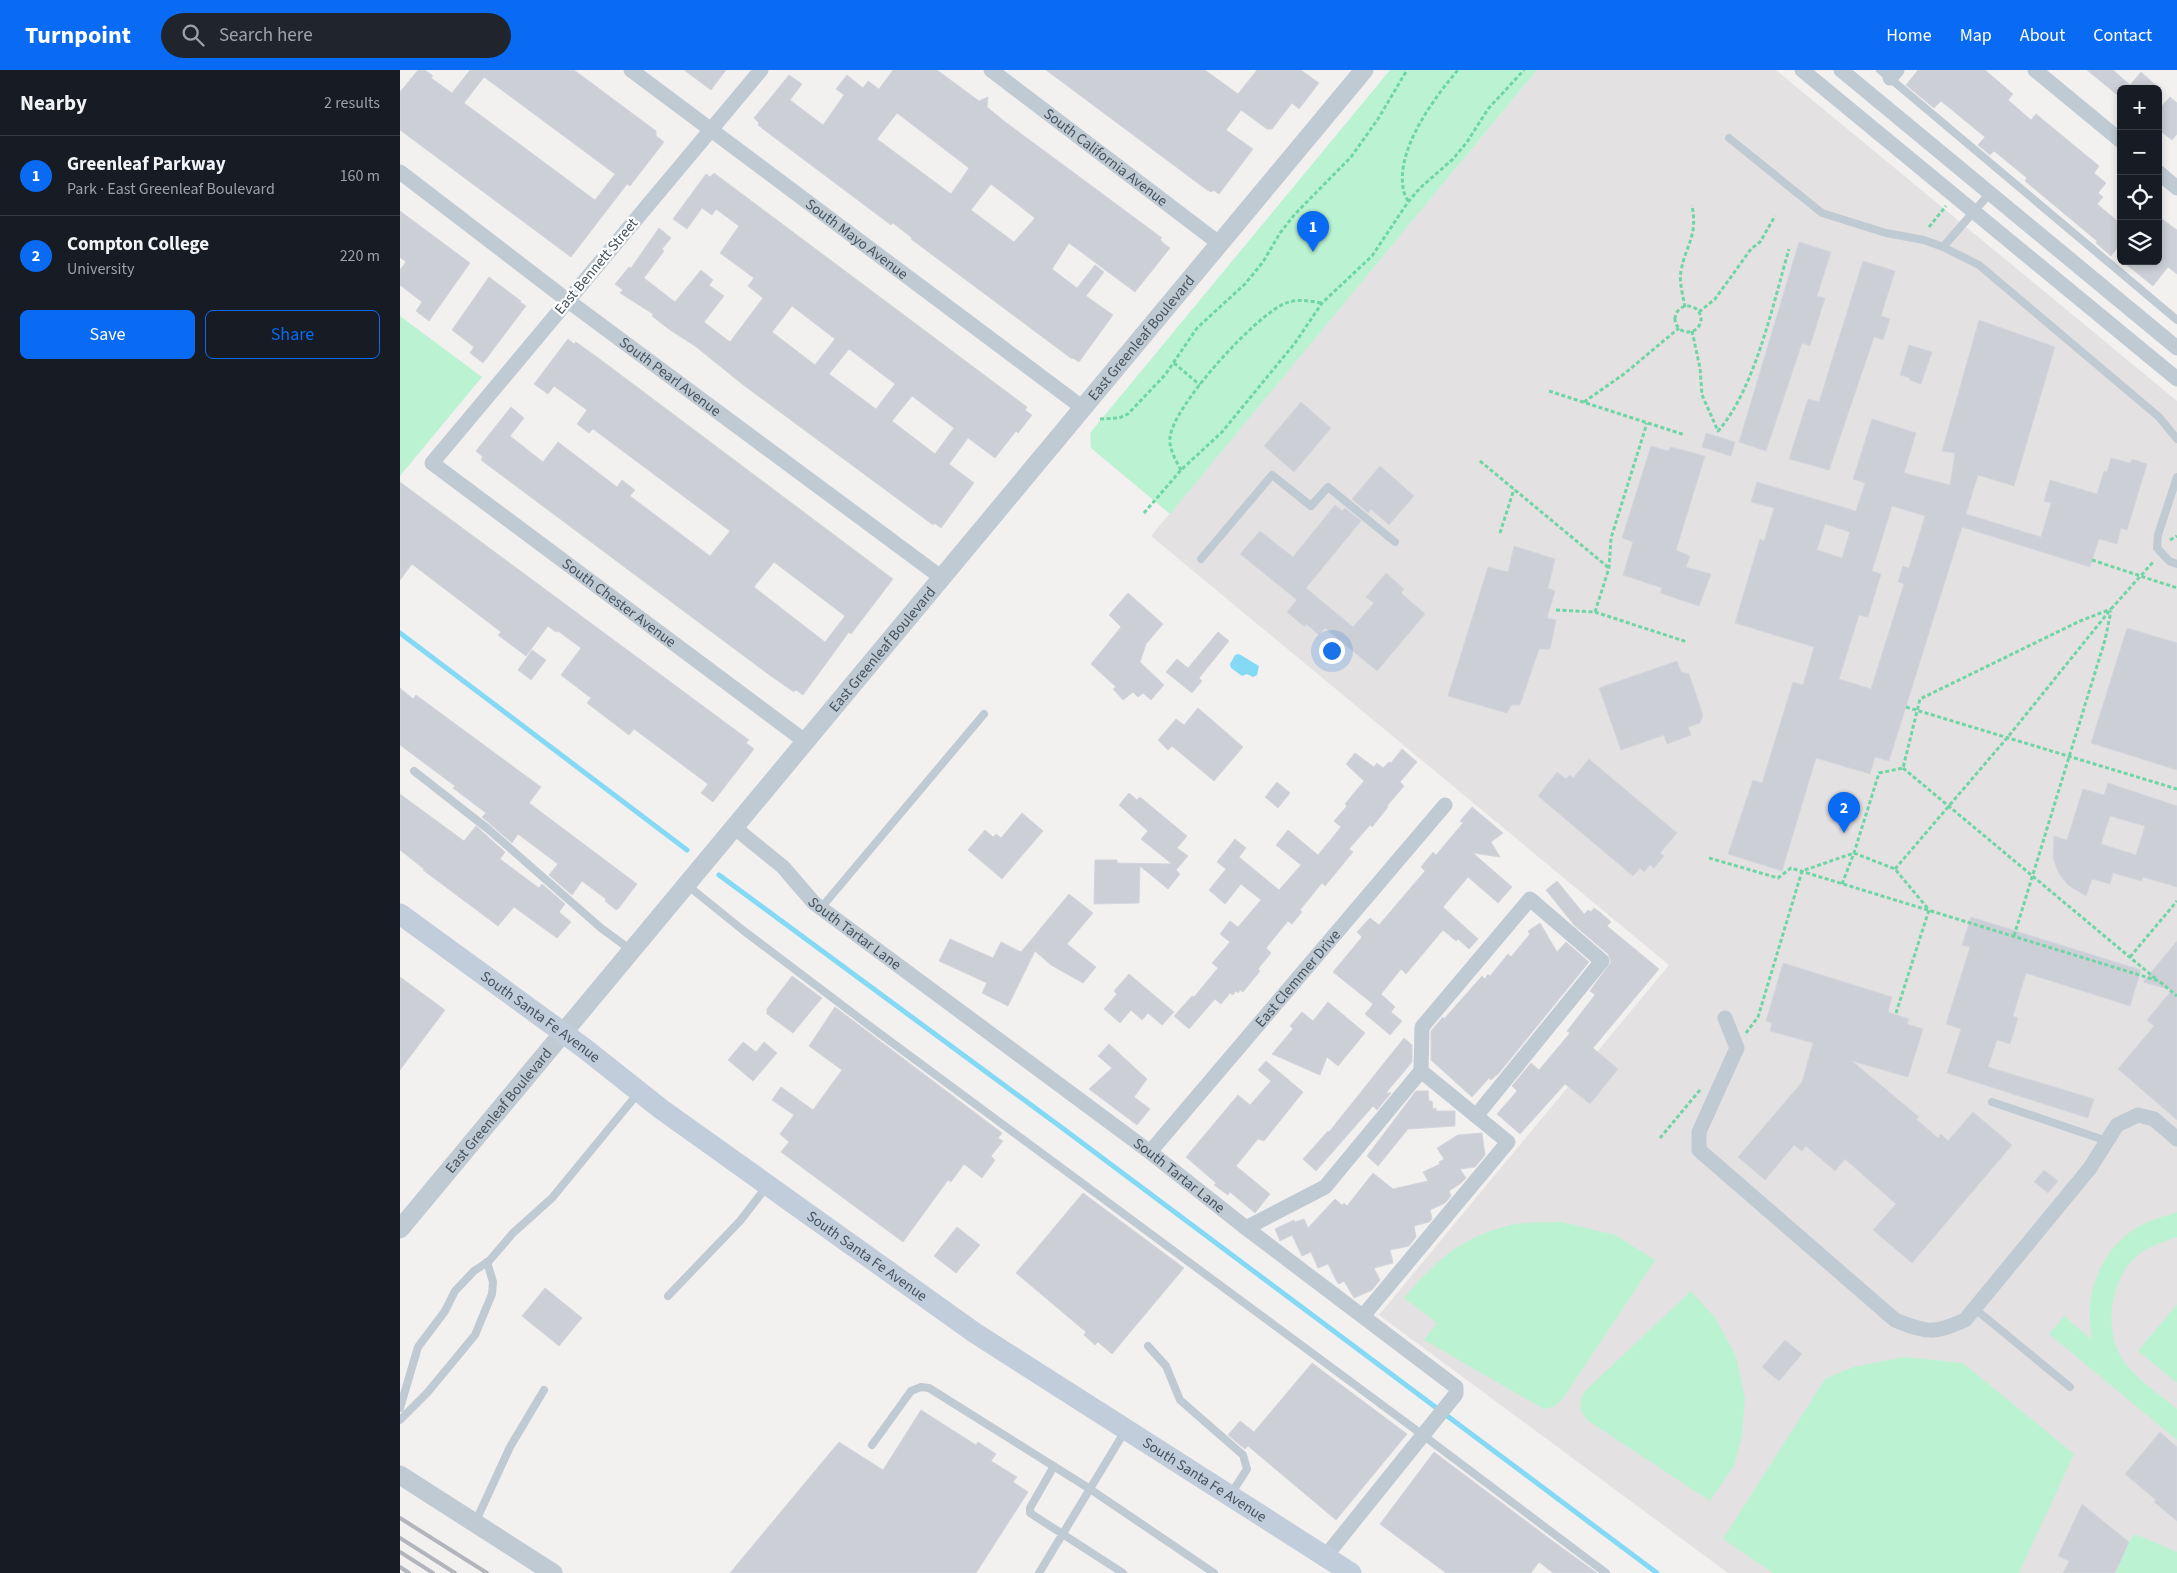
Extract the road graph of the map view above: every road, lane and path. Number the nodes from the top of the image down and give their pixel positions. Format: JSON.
{"nodes":[{"id":1,"x":632,"y":70,"type":"edge"},
{"id":2,"x":761,"y":70,"type":"edge"},
{"id":3,"x":991,"y":70,"type":"edge"},
{"id":4,"x":1407,"y":70,"type":"edge"},
{"id":5,"x":1524,"y":70,"type":"edge"},
{"id":6,"x":1802,"y":70,"type":"edge"},
{"id":7,"x":1841,"y":70,"type":"edge"},
{"id":8,"x":2035,"y":70,"type":"edge"},
{"id":9,"x":1361,"y":71,"type":"edge"},
{"id":10,"x":1455,"y":71,"type":"edge"},
{"id":11,"x":1889,"y":73,"type":"edge"},
{"id":12,"x":712,"y":129,"type":"junction"},
{"id":13,"x":1728,"y":138,"type":"dead end"},
{"id":14,"x":2117,"y":138,"type":"edge"},
{"id":15,"x":400,"y":172,"type":"edge"},
{"id":16,"x":2162,"y":175,"type":"edge"},
{"id":17,"x":2177,"y":188,"type":"edge"},
{"id":18,"x":1990,"y":193,"type":"junction"},
{"id":19,"x":1408,"y":202,"type":"junction"},
{"id":20,"x":1692,"y":205,"type":"dead end"},
{"id":21,"x":1946,"y":206,"type":"dead end"},
{"id":22,"x":1974,"y":212,"type":"junction"},
{"id":23,"x":1775,"y":216,"type":"dead end"},
{"id":24,"x":1929,"y":227,"type":"dead end"},
{"id":25,"x":1220,"y":244,"type":"junction"},
{"id":26,"x":1943,"y":247,"type":"junction"},
{"id":27,"x":1789,"y":250,"type":"dead end"},
{"id":28,"x":567,"y":300,"type":"junction"},
{"id":29,"x":1322,"y":303,"type":"junction"},
{"id":30,"x":1685,"y":307,"type":"junction"},
{"id":31,"x":1699,"y":312,"type":"junction"},
{"id":32,"x":2177,"y":320,"type":"edge"},
{"id":33,"x":1678,"y":328,"type":"junction"},
{"id":34,"x":1692,"y":331,"type":"junction"},
{"id":35,"x":2177,"y":348,"type":"edge"},
{"id":36,"x":1174,"y":363,"type":"junction"},
{"id":37,"x":2177,"y":379,"type":"edge"},
{"id":38,"x":1200,"y":385,"type":"junction"},
{"id":39,"x":1549,"y":391,"type":"dead end"},
{"id":40,"x":1583,"y":402,"type":"junction"},
{"id":41,"x":1083,"y":408,"type":"junction"},
{"id":42,"x":1100,"y":418,"type":"dead end"},
{"id":43,"x":1647,"y":423,"type":"junction"},
{"id":44,"x":1685,"y":435,"type":"dead end"},
{"id":45,"x":2177,"y":439,"type":"edge"},
{"id":46,"x":1480,"y":461,"type":"dead end"},
{"id":47,"x":432,"y":463,"type":"joint"},
{"id":48,"x":1181,"y":470,"type":"junction"},
{"id":49,"x":2177,"y":477,"type":"edge"},
{"id":50,"x":1514,"y":489,"type":"junction"},
{"id":51,"x":1144,"y":512,"type":"dead end"},
{"id":52,"x":1500,"y":533,"type":"dead end"},
{"id":53,"x":2177,"y":536,"type":"edge"},
{"id":54,"x":2170,"y":540,"type":"dead end"},
{"id":55,"x":1395,"y":542,"type":"dead end"},
{"id":56,"x":2162,"y":553,"type":"junction"},
{"id":57,"x":1201,"y":558,"type":"dead end"},
{"id":58,"x":2092,"y":560,"type":"dead end"},
{"id":59,"x":2177,"y":564,"type":"edge"},
{"id":60,"x":1609,"y":568,"type":"junction"},
{"id":61,"x":2141,"y":576,"type":"junction"},
{"id":62,"x":942,"y":578,"type":"junction"},
{"id":63,"x":2177,"y":588,"type":"edge"},
{"id":64,"x":2111,"y":609,"type":"junction"},
{"id":65,"x":1556,"y":610,"type":"dead end"},
{"id":66,"x":1594,"y":612,"type":"junction"},
{"id":67,"x":1687,"y":642,"type":"dead end"},
{"id":68,"x":1906,"y":708,"type":"dead end"},
{"id":69,"x":1916,"y":711,"type":"junction"},
{"id":70,"x":984,"y":714,"type":"dead end"},
{"id":71,"x":2007,"y":738,"type":"junction"},
{"id":72,"x":806,"y":742,"type":"junction"},
{"id":73,"x":2067,"y":756,"type":"junction"},
{"id":74,"x":1903,"y":768,"type":"junction"},
{"id":75,"x":414,"y":771,"type":"dead end"},
{"id":76,"x":2177,"y":789,"type":"edge"},
{"id":77,"x":1445,"y":805,"type":"dead end"},
{"id":78,"x":1950,"y":806,"type":"junction"},
{"id":79,"x":735,"y":828,"type":"junction"},
{"id":80,"x":1854,"y":853,"type":"junction"},
{"id":81,"x":1709,"y":858,"type":"dead end"},
{"id":82,"x":1896,"y":869,"type":"junction"},
{"id":83,"x":1802,"y":871,"type":"junction"},
{"id":84,"x":2032,"y":875,"type":"junction"},
{"id":85,"x":1842,"y":884,"type":"junction"},
{"id":86,"x":687,"y":885,"type":"junction"},
{"id":87,"x":2177,"y":900,"type":"edge"},
{"id":88,"x":821,"y":908,"type":"junction"},
{"id":89,"x":1929,"y":910,"type":"junction"},
{"id":90,"x":400,"y":914,"type":"edge"},
{"id":91,"x":2014,"y":936,"type":"junction"},
{"id":92,"x":631,"y":950,"type":"junction"},
{"id":93,"x":2130,"y":957,"type":"junction"},
{"id":94,"x":2159,"y":981,"type":"junction"},
{"id":95,"x":2177,"y":996,"type":"edge"},
{"id":96,"x":1896,"y":1013,"type":"dead end"},
{"id":97,"x":1725,"y":1018,"type":"dead end"},
{"id":98,"x":564,"y":1033,"type":"junction"},
{"id":99,"x":1736,"y":1046,"type":"junction"},
{"id":100,"x":1420,"y":1071,"type":"junction"},
{"id":101,"x":1704,"y":1084,"type":"dead end"},
{"id":102,"x":639,"y":1092,"type":"junction"},
{"id":103,"x":1992,"y":1102,"type":"dead end"},
{"id":104,"x":1476,"y":1116,"type":"junction"},
{"id":105,"x":1660,"y":1138,"type":"dead end"},
{"id":106,"x":2177,"y":1138,"type":"edge"},
{"id":107,"x":2107,"y":1141,"type":"junction"},
{"id":108,"x":1150,"y":1152,"type":"junction"},
{"id":109,"x":767,"y":1186,"type":"junction"},
{"id":110,"x":1246,"y":1228,"type":"junction"},
{"id":111,"x":400,"y":1229,"type":"edge"},
{"id":112,"x":487,"y":1262,"type":"junction"},
{"id":113,"x":668,"y":1296,"type":"dead end"},
{"id":114,"x":1974,"y":1308,"type":"junction"},
{"id":115,"x":1364,"y":1316,"type":"junction"},
{"id":116,"x":1148,"y":1346,"type":"dead end"},
{"id":117,"x":2070,"y":1387,"type":"dead end"},
{"id":118,"x":544,"y":1390,"type":"dead end"},
{"id":119,"x":400,"y":1408,"type":"edge"},
{"id":120,"x":400,"y":1420,"type":"edge"},
{"id":121,"x":1126,"y":1430,"type":"junction"},
{"id":122,"x":1427,"y":1432,"type":"junction"},
{"id":123,"x":872,"y":1445,"type":"dead end"},
{"id":124,"x":1054,"y":1466,"type":"junction"},
{"id":125,"x":400,"y":1475,"type":"edge"},
{"id":126,"x":1090,"y":1489,"type":"junction"},
{"id":127,"x":1230,"y":1496,"type":"junction"},
{"id":128,"x":476,"y":1523,"type":"junction"},
{"id":129,"x":1063,"y":1533,"type":"junction"},
{"id":130,"x":1325,"y":1557,"type":"junction"},
{"id":131,"x":553,"y":1573,"type":"edge"},
{"id":132,"x":1039,"y":1573,"type":"edge"},
{"id":133,"x":1123,"y":1573,"type":"edge"},
{"id":134,"x":1214,"y":1573,"type":"edge"},
{"id":135,"x":1351,"y":1573,"type":"edge"},
{"id":136,"x":1606,"y":1573,"type":"edge"}],
"edges":[{"from":1,"to":12,"type":"street","name":"South Mayo Avenue"},
{"from":2,"to":12,"type":"street","name":"East Bennett Street"},
{"from":3,"to":25,"type":"street","name":"South California Avenue"},
{"from":4,"to":36,"type":"path"},
{"from":5,"to":19,"type":"path"},
{"from":6,"to":22,"type":"street"},
{"from":7,"to":18,"type":"street"},
{"from":8,"to":14,"type":"street"},
{"from":9,"to":25,"type":"street","name":"East Greenleaf Boulevard"},
{"from":10,"to":19,"type":"path"},
{"from":11,"to":32,"type":"lane"},
{"from":12,"to":28,"type":"street","name":"East Bennett Street"},
{"from":12,"to":41,"type":"street","name":"South Mayo Avenue"},
{"from":13,"to":26,"type":"lane"},
{"from":15,"to":28,"type":"street","name":"South Pearl Avenue"},
{"from":16,"to":17,"type":"street"},
{"from":18,"to":22,"type":"lane"},
{"from":18,"to":35,"type":"street"},
{"from":19,"to":29,"type":"path"},
{"from":20,"to":30,"type":"path"},
{"from":21,"to":24,"type":"path"},
{"from":22,"to":26,"type":"lane"},
{"from":22,"to":37,"type":"street"},
{"from":23,"to":31,"type":"path"},
{"from":25,"to":41,"type":"street","name":"East Greenleaf Boulevard"},
{"from":26,"to":45,"type":"lane"},
{"from":27,"to":34,"type":"path"},
{"from":28,"to":47,"type":"street","name":"East Bennett Street"},
{"from":28,"to":62,"type":"street","name":"South Pearl Avenue"},
{"from":29,"to":38,"type":"path"},
{"from":29,"to":48,"type":"path"},
{"from":30,"to":31,"type":"path"},
{"from":30,"to":33,"type":"path"},
{"from":31,"to":34,"type":"path"},
{"from":33,"to":34,"type":"path"},
{"from":33,"to":40,"type":"path"},
{"from":36,"to":38,"type":"path"},
{"from":36,"to":42,"type":"path"},
{"from":38,"to":48,"type":"path"},
{"from":39,"to":40,"type":"path"},
{"from":40,"to":43,"type":"path"},
{"from":41,"to":62,"type":"street","name":"East Greenleaf Boulevard"},
{"from":43,"to":44,"type":"path"},
{"from":43,"to":60,"type":"path"},
{"from":46,"to":50,"type":"path"},
{"from":47,"to":72,"type":"street","name":"South Chester Avenue"},
{"from":48,"to":51,"type":"path"},
{"from":49,"to":56,"type":"lane"},
{"from":50,"to":52,"type":"path"},
{"from":50,"to":60,"type":"path"},
{"from":53,"to":54,"type":"path"},
{"from":55,"to":57,"type":"lane"},
{"from":56,"to":59,"type":"lane"},
{"from":56,"to":61,"type":"path"},
{"from":58,"to":61,"type":"path"},
{"from":60,"to":66,"type":"path"},
{"from":61,"to":63,"type":"path"},
{"from":61,"to":64,"type":"path"},
{"from":62,"to":72,"type":"street","name":"East Greenleaf Boulevard"},
{"from":64,"to":69,"type":"path"},
{"from":64,"to":71,"type":"path"},
{"from":64,"to":73,"type":"path"},
{"from":65,"to":66,"type":"path"},
{"from":66,"to":67,"type":"path"},
{"from":68,"to":69,"type":"path"},
{"from":69,"to":71,"type":"path"},
{"from":69,"to":74,"type":"path"},
{"from":70,"to":88,"type":"lane"},
{"from":71,"to":73,"type":"path"},
{"from":71,"to":78,"type":"path"},
{"from":72,"to":79,"type":"street","name":"East Greenleaf Boulevard"},
{"from":73,"to":76,"type":"path"},
{"from":73,"to":84,"type":"path"},
{"from":74,"to":78,"type":"path"},
{"from":74,"to":80,"type":"path"},
{"from":75,"to":92,"type":"lane"},
{"from":77,"to":108,"type":"street","name":"East Clemmer Drive"},
{"from":78,"to":82,"type":"path"},
{"from":78,"to":84,"type":"path"},
{"from":79,"to":86,"type":"street","name":"East Greenleaf Boulevard"},
{"from":79,"to":88,"type":"street","name":"South Tartar Lane"},
{"from":80,"to":82,"type":"path"},
{"from":80,"to":83,"type":"path"},
{"from":80,"to":85,"type":"path"},
{"from":81,"to":83,"type":"path"},
{"from":82,"to":89,"type":"path"},
{"from":83,"to":85,"type":"path"},
{"from":83,"to":99,"type":"path"},
{"from":84,"to":91,"type":"path"},
{"from":84,"to":93,"type":"path"},
{"from":85,"to":89,"type":"path"},
{"from":86,"to":92,"type":"street","name":"East Greenleaf Boulevard"},
{"from":86,"to":122,"type":"lane"},
{"from":87,"to":93,"type":"path"},
{"from":88,"to":108,"type":"street","name":"South Tartar Lane"},
{"from":89,"to":91,"type":"path"},
{"from":89,"to":96,"type":"path"},
{"from":90,"to":98,"type":"main road","name":"South Santa Fe Avenue"},
{"from":91,"to":94,"type":"path"},
{"from":92,"to":98,"type":"street","name":"East Greenleaf Boulevard"},
{"from":93,"to":94,"type":"path"},
{"from":94,"to":95,"type":"path"},
{"from":97,"to":99,"type":"street"},
{"from":98,"to":102,"type":"main road","name":"South Santa Fe Avenue"},
{"from":98,"to":111,"type":"street","name":"East Greenleaf Boulevard"},
{"from":99,"to":114,"type":"street"},
{"from":100,"to":104,"type":"street"},
{"from":100,"to":104,"type":"street"},
{"from":100,"to":110,"type":"street"},
{"from":101,"to":105,"type":"path"},
{"from":102,"to":109,"type":"main road","name":"South Santa Fe Avenue"},
{"from":102,"to":112,"type":"lane"},
{"from":103,"to":107,"type":"lane"},
{"from":104,"to":115,"type":"street"},
{"from":106,"to":107,"type":"street"},
{"from":107,"to":114,"type":"street"},
{"from":108,"to":110,"type":"street","name":"South Tartar Lane"},
{"from":109,"to":113,"type":"lane"},
{"from":109,"to":121,"type":"main road","name":"South Santa Fe Avenue"},
{"from":110,"to":115,"type":"street","name":"South Tartar Lane"},
{"from":112,"to":119,"type":"lane"},
{"from":112,"to":120,"type":"lane"},
{"from":114,"to":117,"type":"lane"},
{"from":115,"to":122,"type":"street","name":"South Tartar Lane"},
{"from":116,"to":127,"type":"lane"},
{"from":118,"to":128,"type":"lane"},
{"from":121,"to":126,"type":"lane"},
{"from":121,"to":127,"type":"main road","name":"South Santa Fe Avenue"},
{"from":122,"to":130,"type":"street","name":"South Tartar Lane"},
{"from":122,"to":136,"type":"lane"},
{"from":123,"to":124,"type":"lane"},
{"from":124,"to":126,"type":"lane"},
{"from":124,"to":129,"type":"lane"},
{"from":125,"to":128,"type":"street"},
{"from":126,"to":129,"type":"lane"},
{"from":126,"to":134,"type":"lane"},
{"from":127,"to":130,"type":"main road","name":"South Santa Fe Avenue"},
{"from":128,"to":131,"type":"street"},
{"from":129,"to":132,"type":"lane"},
{"from":129,"to":133,"type":"lane"},
{"from":130,"to":135,"type":"main road","name":"South Santa Fe Avenue"}]}
